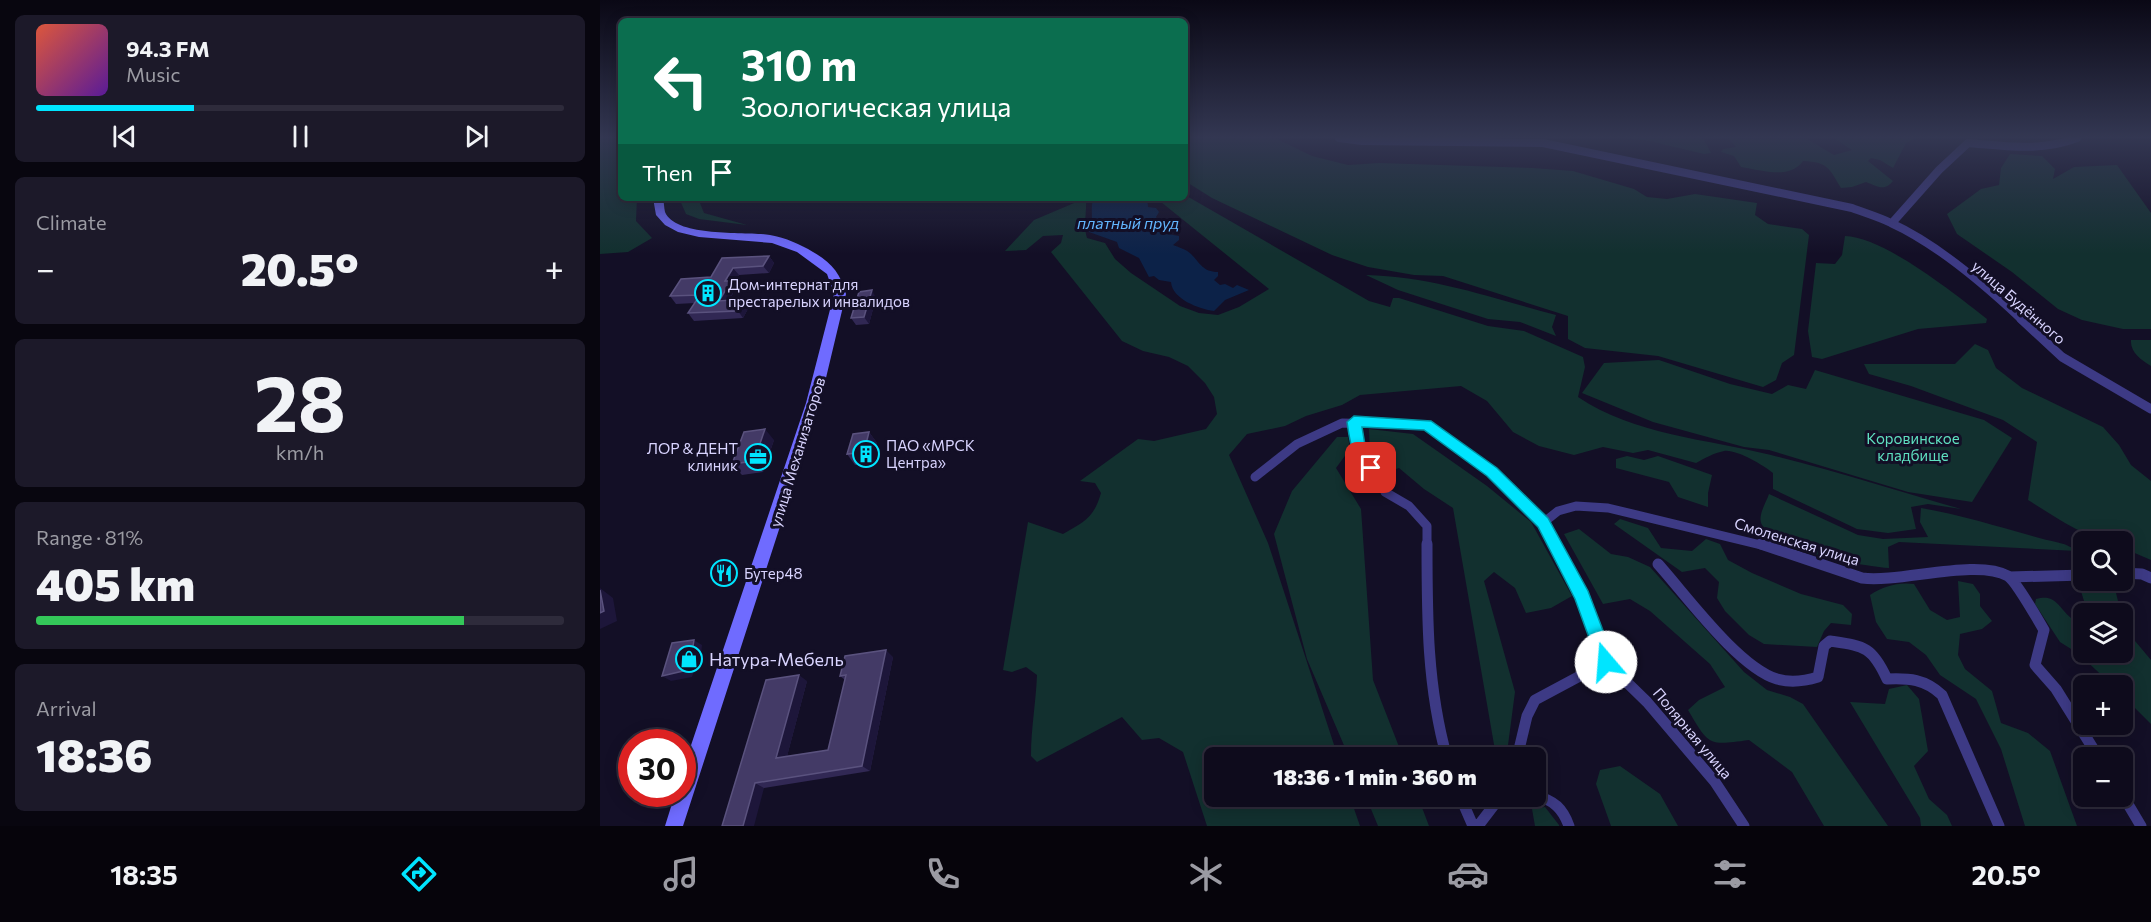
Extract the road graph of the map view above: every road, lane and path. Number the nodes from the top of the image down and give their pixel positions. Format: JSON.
{"nodes":[{"id":1,"x":1708,"y":177,"type":"edge"},
{"id":2,"x":1933,"y":177,"type":"edge"},
{"id":3,"x":658,"y":201,"type":"edge"},
{"id":4,"x":1892,"y":223,"type":"junction"},
{"id":5,"x":2151,"y":409,"type":"edge"},
{"id":6,"x":1354,"y":422,"type":"junction"},
{"id":7,"x":1255,"y":477,"type":"dead end"},
{"id":8,"x":1543,"y":523,"type":"junction"},
{"id":9,"x":1658,"y":564,"type":"dead end"},
{"id":10,"x":2073,"y":575,"type":"edge"},
{"id":11,"x":2010,"y":577,"type":"junction"},
{"id":12,"x":1606,"y":662,"type":"junction"},
{"id":13,"x":1443,"y":747,"type":"edge"},
{"id":14,"x":1520,"y":747,"type":"edge"},
{"id":15,"x":2092,"y":747,"type":"edge"},
{"id":16,"x":1546,"y":798,"type":"edge"},
{"id":17,"x":1465,"y":807,"type":"edge"},
{"id":18,"x":1493,"y":807,"type":"edge"},
{"id":19,"x":2130,"y":807,"type":"edge"},
{"id":20,"x":1743,"y":825,"type":"edge"},
{"id":21,"x":674,"y":826,"type":"edge"},
{"id":22,"x":1473,"y":826,"type":"edge"},
{"id":23,"x":1478,"y":826,"type":"edge"},
{"id":24,"x":1569,"y":826,"type":"edge"},
{"id":25,"x":1999,"y":826,"type":"edge"},
{"id":26,"x":2141,"y":826,"type":"edge"}],
"edges":[{"from":1,"to":4,"type":"street","name":"улица Будённого"},
{"from":2,"to":4,"type":"street"},
{"from":3,"to":21,"type":"main road","name":"улица Механизаторов"},
{"from":4,"to":5,"type":"street","name":"улица Будённого"},
{"from":6,"to":7,"type":"street","name":"Полярная улица"},
{"from":6,"to":8,"type":"street","name":"Полярная улица"},
{"from":6,"to":13,"type":"street"},
{"from":8,"to":11,"type":"street","name":"Смоленская улица"},
{"from":8,"to":12,"type":"street","name":"Полярная улица"},
{"from":9,"to":25,"type":"street"},
{"from":10,"to":11,"type":"street","name":"Смоленская улица"},
{"from":11,"to":15,"type":"street"},
{"from":12,"to":14,"type":"street"},
{"from":12,"to":20,"type":"street","name":"Полярная улица"},
{"from":16,"to":24,"type":"street"},
{"from":17,"to":22,"type":"street"},
{"from":18,"to":23,"type":"street"},
{"from":19,"to":26,"type":"street"}]}
